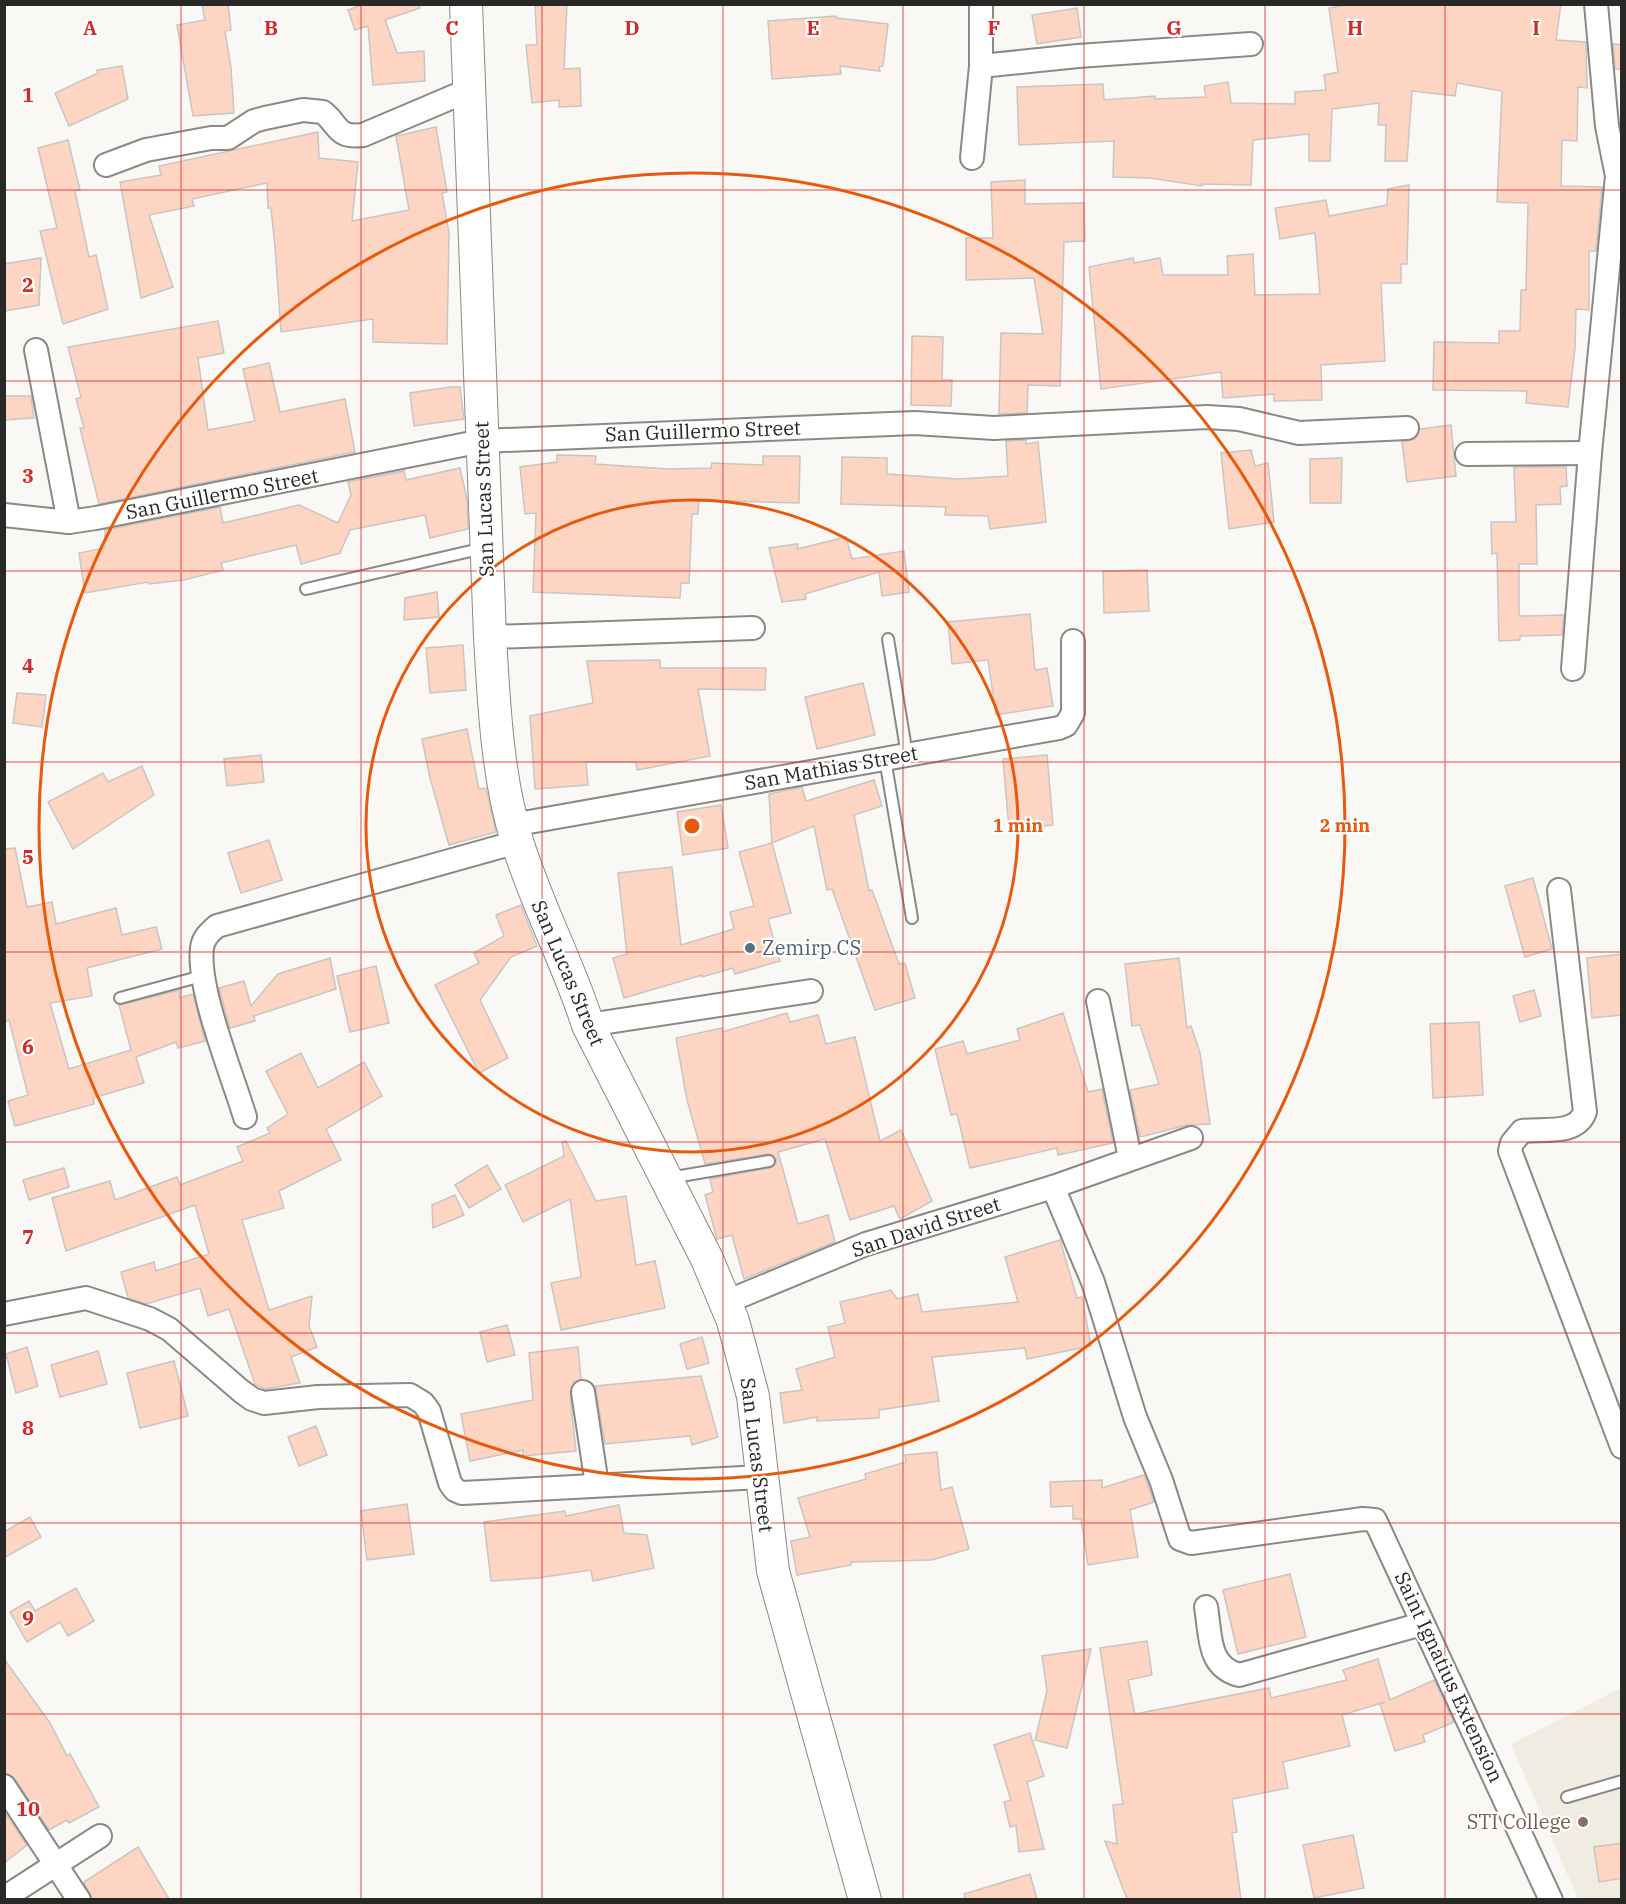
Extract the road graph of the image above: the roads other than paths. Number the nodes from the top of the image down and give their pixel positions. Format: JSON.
{"nodes":[{"id":1,"x":466,"y":4,"type":"edge"},
{"id":2,"x":981,"y":4,"type":"edge"},
{"id":3,"x":1596,"y":4,"type":"edge"},
{"id":4,"x":1251,"y":44,"type":"dead end"},
{"id":5,"x":981,"y":66,"type":"junction"},
{"id":6,"x":469,"y":90,"type":"junction"},
{"id":7,"x":972,"y":158,"type":"dead end"},
{"id":8,"x":106,"y":165,"type":"dead end"},
{"id":9,"x":36,"y":350,"type":"dead end"},
{"id":10,"x":1407,"y":428,"type":"dead end"},
{"id":11,"x":482,"y":441,"type":"junction"},
{"id":12,"x":1590,"y":453,"type":"junction"},
{"id":13,"x":1467,"y":454,"type":"dead end"},
{"id":14,"x":4,"y":515,"type":"edge"},
{"id":15,"x":69,"y":522,"type":"junction"},
{"id":16,"x":486,"y":548,"type":"junction"},
{"id":17,"x":306,"y":589,"type":"dead end"},
{"id":18,"x":753,"y":628,"type":"dead end"},
{"id":19,"x":490,"y":637,"type":"junction"},
{"id":20,"x":888,"y":639,"type":"dead end"},
{"id":21,"x":1073,"y":642,"type":"dead end"},
{"id":22,"x":1573,"y":669,"type":"dead end"},
{"id":23,"x":907,"y":755,"type":"junction"},
{"id":24,"x":885,"y":759,"type":"junction"},
{"id":25,"x":515,"y":834,"type":"junction"},
{"id":26,"x":1559,"y":890,"type":"dead end"},
{"id":27,"x":912,"y":918,"type":"dead end"},
{"id":28,"x":201,"y":976,"type":"junction"},
{"id":29,"x":812,"y":991,"type":"dead end"},
{"id":30,"x":120,"y":998,"type":"dead end"},
{"id":31,"x":1098,"y":1001,"type":"dead end"},
{"id":32,"x":588,"y":1025,"type":"junction"},
{"id":33,"x":245,"y":1117,"type":"dead end"},
{"id":34,"x":1191,"y":1138,"type":"dead end"},
{"id":35,"x":1130,"y":1158,"type":"junction"},
{"id":36,"x":769,"y":1161,"type":"dead end"},
{"id":37,"x":666,"y":1178,"type":"junction"},
{"id":38,"x":1053,"y":1187,"type":"junction"},
{"id":39,"x":726,"y":1302,"type":"junction"},
{"id":40,"x":4,"y":1314,"type":"edge"},
{"id":41,"x":583,"y":1392,"type":"dead end"},
{"id":42,"x":1622,"y":1448,"type":"edge"},
{"id":43,"x":761,"y":1478,"type":"junction"},
{"id":44,"x":597,"y":1485,"type":"junction"},
{"id":45,"x":1206,"y":1607,"type":"dead end"},
{"id":46,"x":1422,"y":1624,"type":"junction"},
{"id":47,"x":1622,"y":1781,"type":"edge"},
{"id":48,"x":4,"y":1786,"type":"edge"},
{"id":49,"x":1567,"y":1797,"type":"dead end"},
{"id":50,"x":100,"y":1836,"type":"dead end"},
{"id":51,"x":55,"y":1864,"type":"junction"},
{"id":52,"x":4,"y":1898,"type":"edge"},
{"id":53,"x":79,"y":1899,"type":"edge"},
{"id":54,"x":865,"y":1899,"type":"edge"},
{"id":55,"x":1551,"y":1899,"type":"edge"}],
"edges":[{"from":1,"to":6,"type":"street","name":"San Lucas Street"},
{"from":2,"to":5,"type":"street"},
{"from":3,"to":12,"type":"street"},
{"from":4,"to":5,"type":"street"},
{"from":5,"to":7,"type":"street"},
{"from":6,"to":8,"type":"street"},
{"from":6,"to":11,"type":"street","name":"San Lucas Street"},
{"from":9,"to":15,"type":"street"},
{"from":10,"to":11,"type":"street","name":"San Guillermo Street"},
{"from":11,"to":15,"type":"street","name":"San Guillermo Street"},
{"from":11,"to":16,"type":"street","name":"San Lucas Street"},
{"from":12,"to":13,"type":"street"},
{"from":12,"to":22,"type":"street"},
{"from":14,"to":15,"type":"street","name":"San Guillermo Street"},
{"from":16,"to":17,"type":"lane"},
{"from":16,"to":19,"type":"street","name":"San Lucas Street"},
{"from":18,"to":19,"type":"street"},
{"from":19,"to":25,"type":"street","name":"San Lucas Street"},
{"from":20,"to":23,"type":"lane"},
{"from":21,"to":23,"type":"street","name":"San Mathias Street"},
{"from":23,"to":24,"type":"street","name":"San Mathias Street"},
{"from":24,"to":25,"type":"street","name":"San Mathias Street"},
{"from":24,"to":27,"type":"lane"},
{"from":25,"to":28,"type":"street","name":"San Mathias Street"},
{"from":25,"to":32,"type":"street","name":"San Lucas Street"},
{"from":26,"to":42,"type":"street"},
{"from":28,"to":30,"type":"lane"},
{"from":28,"to":33,"type":"street","name":"San Mathias Street"},
{"from":29,"to":32,"type":"street"},
{"from":31,"to":35,"type":"street"},
{"from":32,"to":37,"type":"street","name":"San Lucas Street"},
{"from":34,"to":35,"type":"street","name":"San David Street"},
{"from":35,"to":38,"type":"street","name":"San David Street"},
{"from":36,"to":37,"type":"lane"},
{"from":37,"to":39,"type":"street","name":"San Lucas Street"},
{"from":38,"to":39,"type":"street","name":"San David Street"},
{"from":38,"to":46,"type":"street","name":"Saint Ignatius Extension"},
{"from":39,"to":43,"type":"street","name":"San Lucas Street"},
{"from":40,"to":44,"type":"street"},
{"from":41,"to":44,"type":"street"},
{"from":43,"to":44,"type":"street"},
{"from":43,"to":54,"type":"street","name":"San Lucas Street"},
{"from":45,"to":46,"type":"street"},
{"from":46,"to":55,"type":"street","name":"Saint Ignatius Extension"},
{"from":47,"to":49,"type":"lane"},
{"from":48,"to":51,"type":"street"},
{"from":50,"to":51,"type":"street"},
{"from":51,"to":52,"type":"street"},
{"from":51,"to":53,"type":"street"}]}
